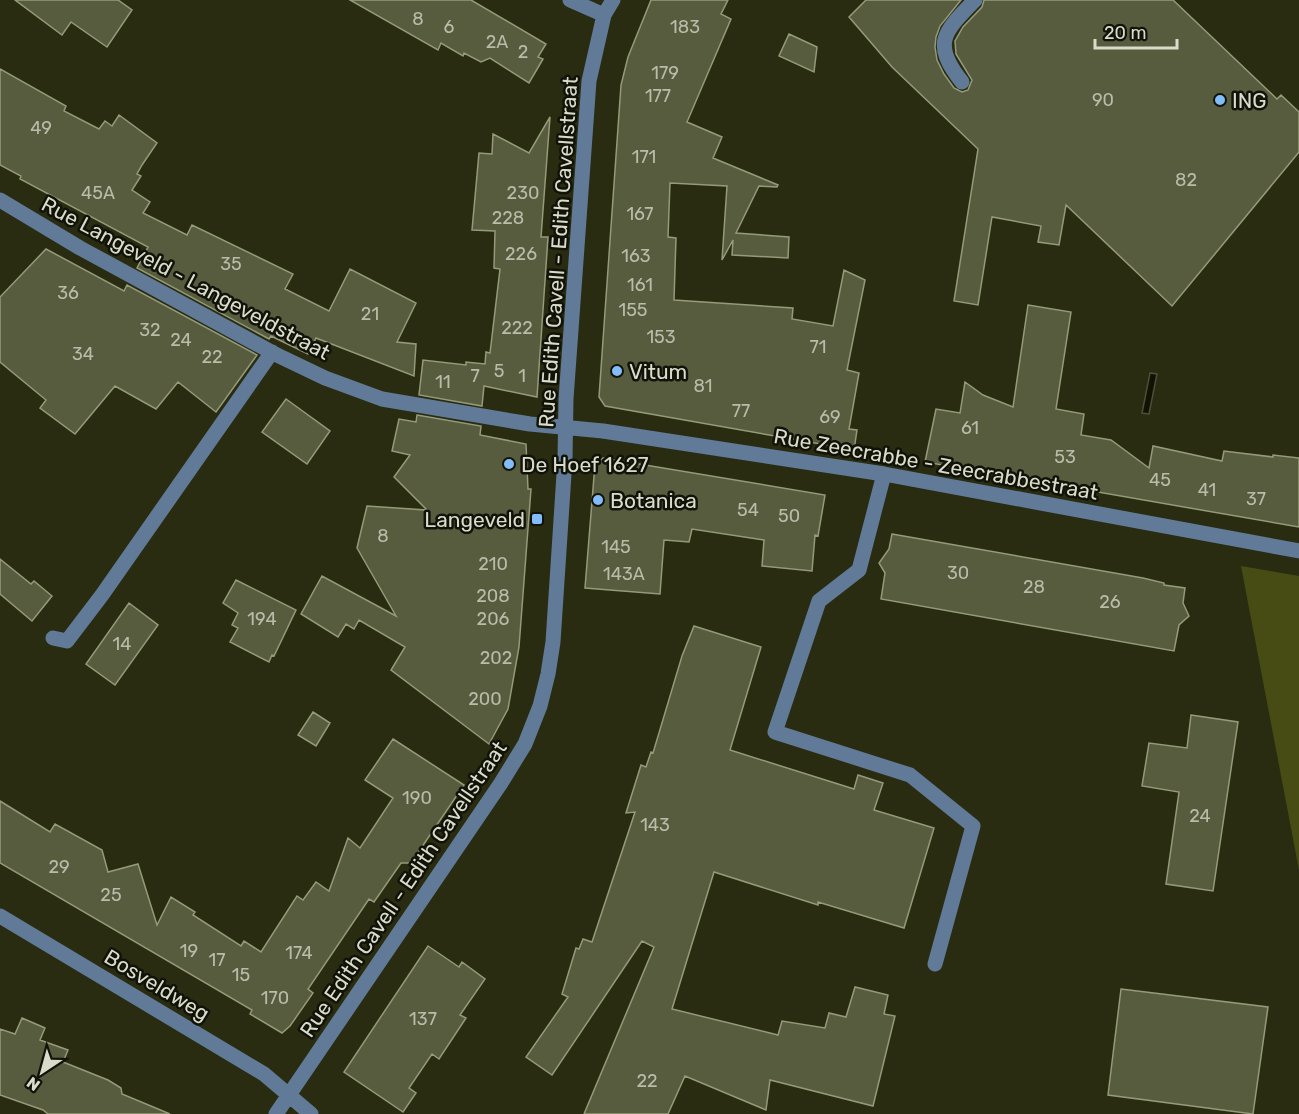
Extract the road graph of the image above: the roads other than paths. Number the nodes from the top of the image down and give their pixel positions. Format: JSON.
{"nodes":[{"id":1,"x":570,"y":0,"type":"edge"},
{"id":2,"x":613,"y":0,"type":"edge"},
{"id":3,"x":975,"y":0,"type":"edge"},
{"id":4,"x":604,"y":15,"type":"junction"},
{"id":5,"x":962,"y":82,"type":"dead end"},
{"id":6,"x":0,"y":200,"type":"edge"},
{"id":7,"x":272,"y":352,"type":"junction"},
{"id":8,"x":565,"y":427,"type":"junction"},
{"id":9,"x":884,"y":474,"type":"junction"},
{"id":10,"x":1299,"y":551,"type":"edge"},
{"id":11,"x":53,"y":638,"type":"dead end"},
{"id":12,"x":0,"y":916,"type":"edge"},
{"id":13,"x":935,"y":964,"type":"dead end"},
{"id":14,"x":289,"y":1095,"type":"junction"},
{"id":15,"x":276,"y":1114,"type":"edge"},
{"id":16,"x":311,"y":1114,"type":"edge"}],
"edges":[{"from":1,"to":4,"type":"street"},
{"from":2,"to":4,"type":"street","name":"Rue Edith Cavell - Edith Cavellstraat"},
{"from":3,"to":5,"type":"street"},
{"from":4,"to":8,"type":"street","name":"Rue Edith Cavell - Edith Cavellstraat"},
{"from":6,"to":7,"type":"street","name":"Rue Langeveld - Langeveldstraat"},
{"from":7,"to":8,"type":"street","name":"Rue Langeveld - Langeveldstraat"},
{"from":7,"to":11,"type":"street"},
{"from":8,"to":9,"type":"street","name":"Rue Zeecrabbe - Zeecrabbestraat"},
{"from":8,"to":14,"type":"street","name":"Rue Edith Cavell - Edith Cavellstraat"},
{"from":9,"to":10,"type":"street","name":"Rue Zeecrabbe - Zeecrabbestraat"},
{"from":9,"to":13,"type":"street"},
{"from":12,"to":14,"type":"street","name":"Bosveldweg"},
{"from":14,"to":15,"type":"street","name":"Rue Edith Cavell - Edith Cavellstraat"},
{"from":14,"to":16,"type":"street","name":"Bosveldweg"}]}
